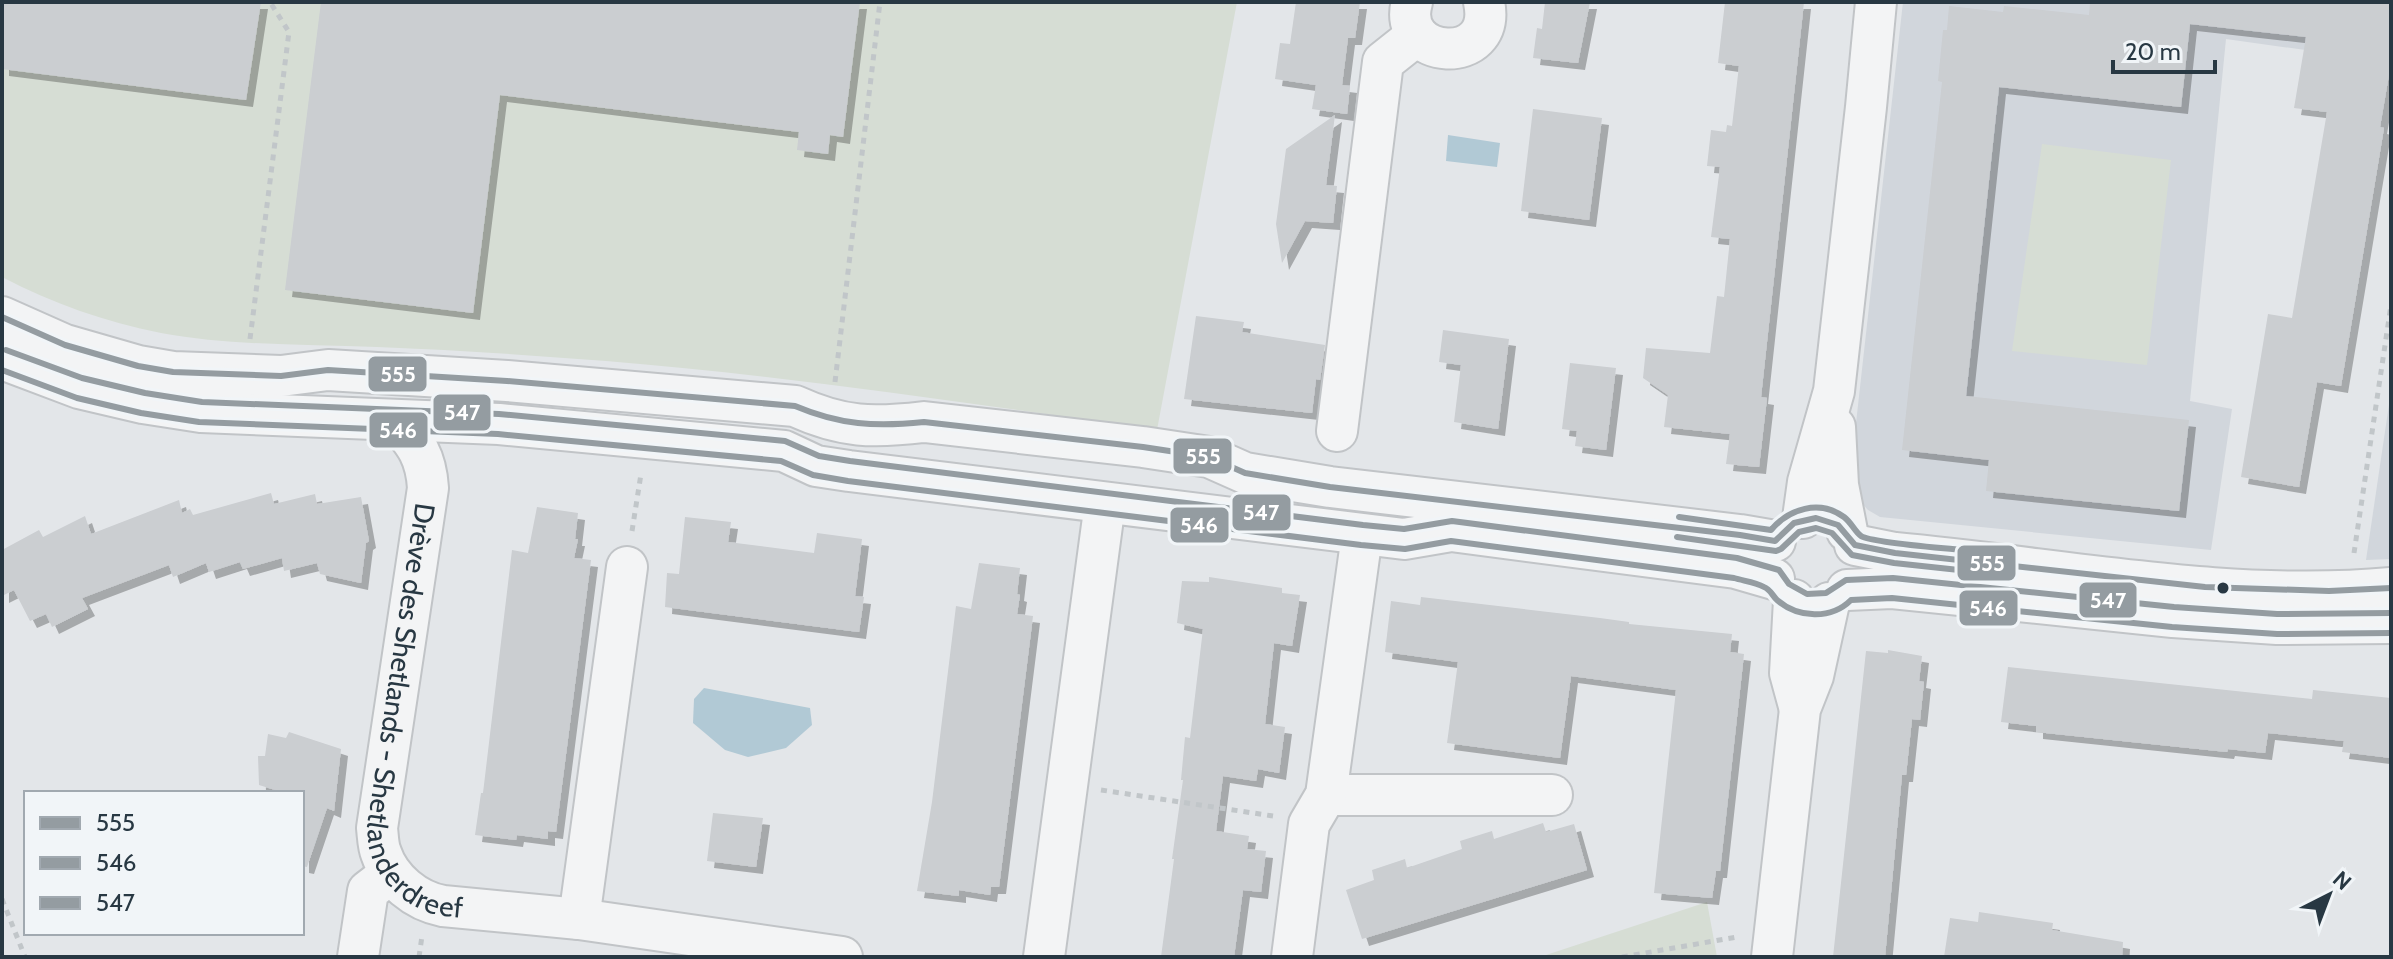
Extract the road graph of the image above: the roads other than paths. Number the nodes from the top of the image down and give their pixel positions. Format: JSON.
{"nodes":[{"id":1,"x":1484,"y":2,"type":"edge"},
{"id":2,"x":1876,"y":2,"type":"edge"},
{"id":3,"x":1414,"y":19,"type":"edge"},
{"id":4,"x":2,"y":317,"type":"edge"},
{"id":5,"x":2,"y":359,"type":"edge"},
{"id":6,"x":1834,"y":391,"type":"junction"},
{"id":7,"x":396,"y":420,"type":"junction"},
{"id":8,"x":1337,"y":431,"type":"dead end"},
{"id":9,"x":1105,"y":503,"type":"junction"},
{"id":10,"x":1362,"y":535,"type":"junction"},
{"id":11,"x":1851,"y":538,"type":"junction"},
{"id":12,"x":627,"y":567,"type":"road end"},
{"id":13,"x":1803,"y":572,"type":"junction"},
{"id":14,"x":2391,"y":588,"type":"edge"},
{"id":15,"x":2391,"y":623,"type":"edge"},
{"id":16,"x":1326,"y":795,"type":"junction"},
{"id":17,"x":1552,"y":795,"type":"dead end"},
{"id":18,"x":390,"y":874,"type":"junction"},
{"id":19,"x":579,"y":919,"type":"junction"},
{"id":20,"x":1773,"y":944,"type":"edge"},
{"id":21,"x":358,"y":957,"type":"edge"},
{"id":22,"x":842,"y":957,"type":"edge"},
{"id":23,"x":1044,"y":957,"type":"edge"},
{"id":24,"x":1292,"y":957,"type":"edge"}],
"edges":[{"from":1,"to":3,"type":"street"},
{"from":2,"to":6,"type":"street"},
{"from":3,"to":8,"type":"street"},
{"from":4,"to":13,"type":"street"},
{"from":5,"to":7,"type":"street"},
{"from":6,"to":11,"type":"street"},
{"from":6,"to":13,"type":"street"},
{"from":7,"to":9,"type":"street"},
{"from":7,"to":18,"type":"street","name":"Drève des Shetlands - Shetlanderdreef"},
{"from":9,"to":10,"type":"street"},
{"from":9,"to":23,"type":"street"},
{"from":10,"to":13,"type":"street"},
{"from":10,"to":16,"type":"street"},
{"from":11,"to":13,"type":"street"},
{"from":11,"to":13,"type":"street"},
{"from":11,"to":14,"type":"street"},
{"from":12,"to":19,"type":"street"},
{"from":13,"to":15,"type":"street"},
{"from":13,"to":20,"type":"street"},
{"from":16,"to":17,"type":"street"},
{"from":16,"to":24,"type":"street"},
{"from":18,"to":19,"type":"street","name":"Drève des Shetlands - Shetlanderdreef"},
{"from":18,"to":21,"type":"street"},
{"from":19,"to":22,"type":"street","name":"Drève des Shetlands - Shetlanderdreef"}]}
